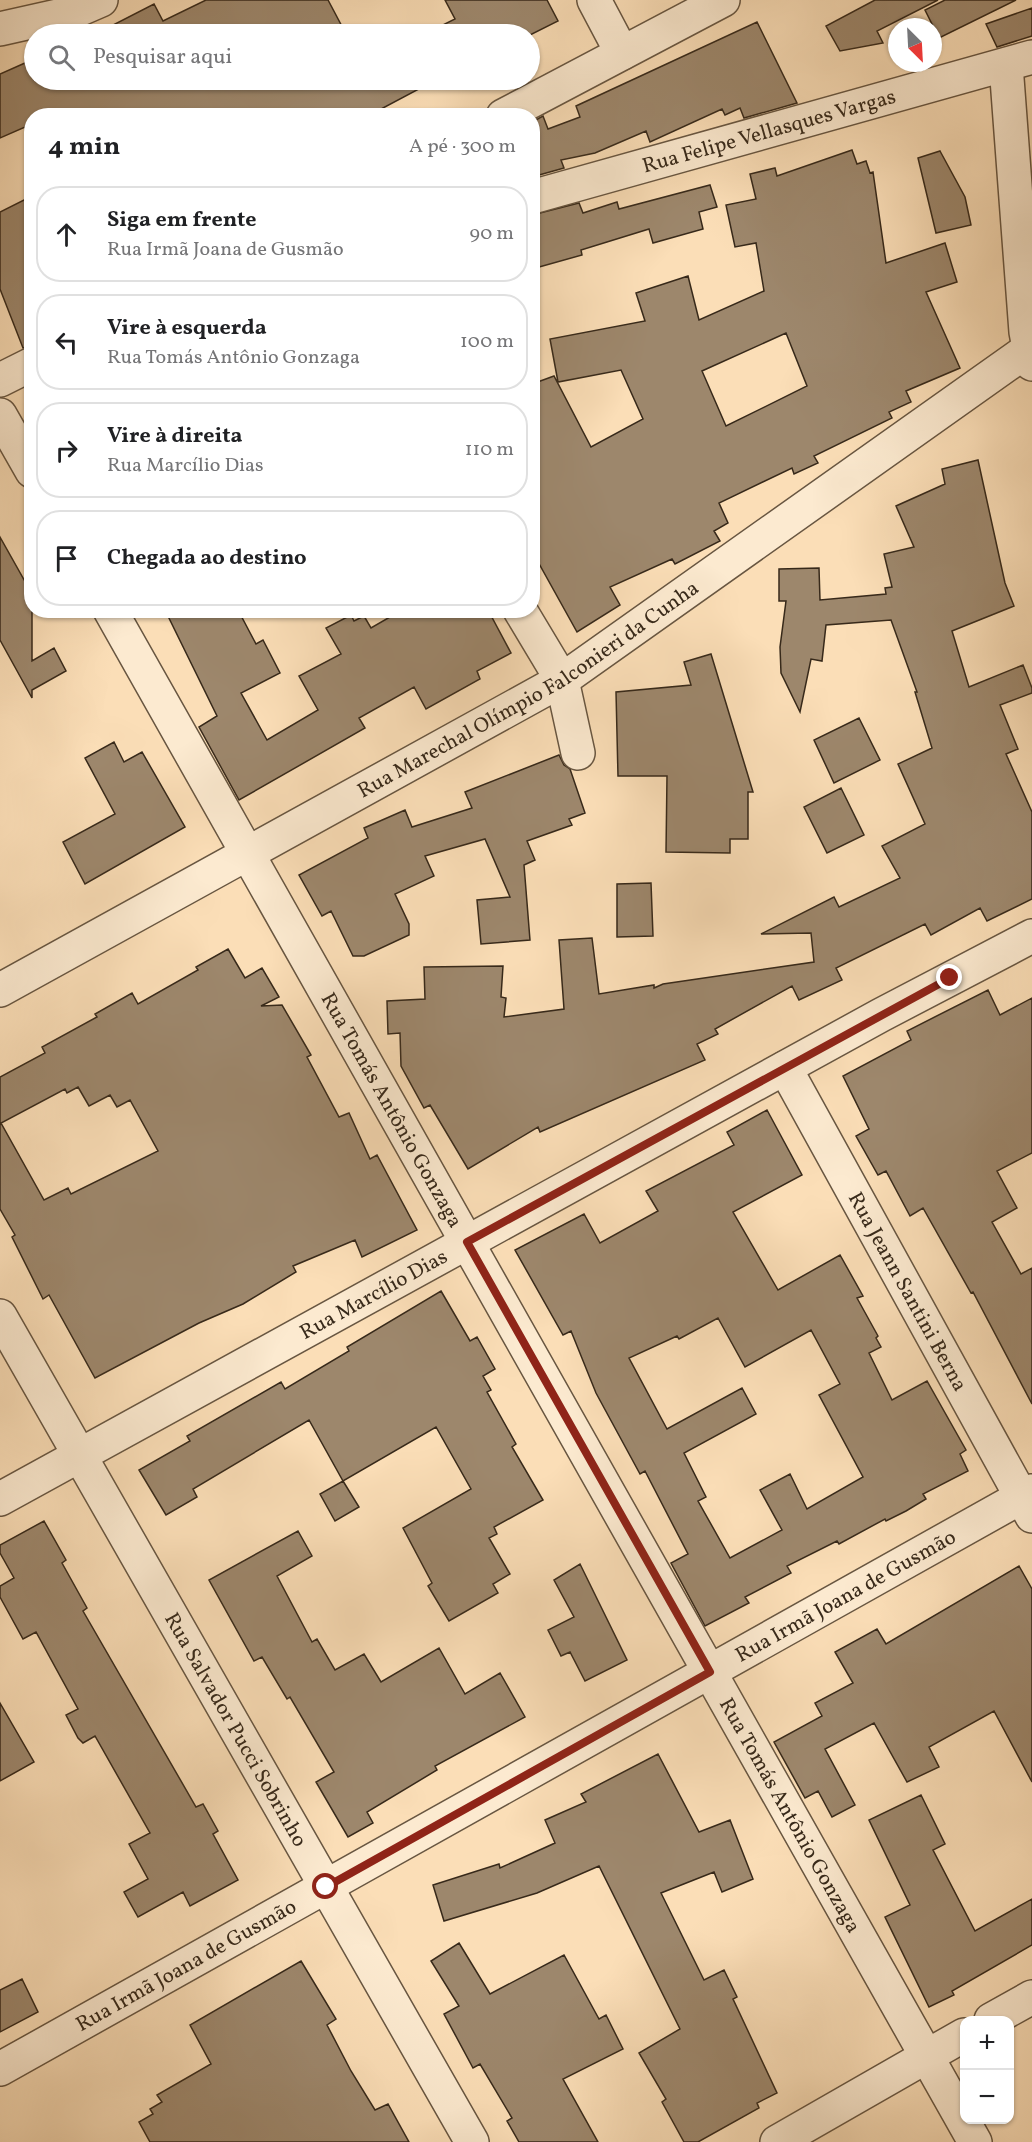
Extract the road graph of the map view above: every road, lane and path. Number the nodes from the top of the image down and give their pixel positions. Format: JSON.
{"nodes":[{"id":1,"x":101,"y":0,"type":"edge"},
{"id":2,"x":594,"y":0,"type":"edge"},
{"id":3,"x":723,"y":0,"type":"edge"},
{"id":4,"x":0,"y":29,"type":"edge"},
{"id":5,"x":622,"y":53,"type":"junction"},
{"id":6,"x":1019,"y":61,"type":"edge"},
{"id":7,"x":518,"y":108,"type":"edge"},
{"id":8,"x":540,"y":195,"type":"edge"},
{"id":9,"x":1030,"y":344,"type":"edge"},
{"id":10,"x":24,"y":368,"type":"edge"},
{"id":11,"x":0,"y":380,"type":"edge"},
{"id":12,"x":0,"y":415,"type":"edge"},
{"id":13,"x":24,"y":457,"type":"edge"},
{"id":14,"x":115,"y":618,"type":"edge"},
{"id":15,"x":525,"y":618,"type":"edge"},
{"id":16,"x":562,"y":680,"type":"junction"},
{"id":17,"x":578,"y":753,"type":"dead end"},
{"id":18,"x":248,"y":854,"type":"junction"},
{"id":19,"x":1032,"y":936,"type":"edge"},
{"id":20,"x":0,"y":990,"type":"edge"},
{"id":21,"x":785,"y":1068,"type":"junction"},
{"id":22,"x":467,"y":1242,"type":"junction"},
{"id":23,"x":0,"y":1316,"type":"edge"},
{"id":24,"x":80,"y":1456,"type":"junction"},
{"id":25,"x":0,"y":1499,"type":"edge"},
{"id":26,"x":1029,"y":1501,"type":"edge"},
{"id":27,"x":710,"y":1672,"type":"junction"},
{"id":28,"x":326,"y":1887,"type":"junction"},
{"id":29,"x":1032,"y":1997,"type":"edge"},
{"id":30,"x":998,"y":2016,"type":"edge"},
{"id":31,"x":960,"y":2037,"type":"edge"},
{"id":32,"x":927,"y":2057,"type":"junction"},
{"id":33,"x":0,"y":2069,"type":"edge"},
{"id":34,"x":472,"y":2142,"type":"edge"},
{"id":35,"x":777,"y":2142,"type":"edge"},
{"id":36,"x":975,"y":2142,"type":"edge"}],
"edges":[{"from":1,"to":4,"type":"street"},
{"from":2,"to":5,"type":"street"},
{"from":3,"to":5,"type":"street"},
{"from":5,"to":7,"type":"street"},
{"from":6,"to":8,"type":"street","name":"Rua Felipe Vellasques Vargas"},
{"from":6,"to":9,"type":"street"},
{"from":9,"to":16,"type":"street","name":"Rua Marechal Olímpio Falconieri da Cunha"},
{"from":10,"to":11,"type":"street"},
{"from":12,"to":13,"type":"street"},
{"from":14,"to":18,"type":"street","name":"Rua Tomás Antônio Gonzaga"},
{"from":15,"to":16,"type":"street"},
{"from":16,"to":17,"type":"street"},
{"from":16,"to":18,"type":"street","name":"Rua Marechal Olímpio Falconieri da Cunha"},
{"from":18,"to":20,"type":"street","name":"Rua Marechal Olímpio Falconieri da Cunha"},
{"from":18,"to":22,"type":"street","name":"Rua Tomás Antônio Gonzaga"},
{"from":19,"to":21,"type":"street","name":"Rua Marcílio Dias"},
{"from":21,"to":22,"type":"street","name":"Rua Marcílio Dias"},
{"from":21,"to":26,"type":"street","name":"Rua Jeann Santini Berna"},
{"from":22,"to":24,"type":"street","name":"Rua Marcílio Dias"},
{"from":22,"to":27,"type":"street","name":"Rua Tomás Antônio Gonzaga"},
{"from":23,"to":24,"type":"street","name":"Rua Salvador Pucci Sobrinho"},
{"from":24,"to":25,"type":"street","name":"Rua Marcílio Dias"},
{"from":24,"to":28,"type":"street","name":"Rua Salvador Pucci Sobrinho"},
{"from":26,"to":27,"type":"street","name":"Rua Irmã Joana de Gusmão"},
{"from":27,"to":28,"type":"street","name":"Rua Irmã Joana de Gusmão"},
{"from":27,"to":32,"type":"street","name":"Rua Tomás Antônio Gonzaga"},
{"from":28,"to":33,"type":"street","name":"Rua Irmã Joana de Gusmão"},
{"from":28,"to":34,"type":"street","name":"Rua Salvador Pucci Sobrinho"},
{"from":29,"to":30,"type":"street"},
{"from":31,"to":32,"type":"street"},
{"from":32,"to":35,"type":"street"},
{"from":32,"to":36,"type":"street","name":"Rua Tomás Antônio Gonzaga"}]}
